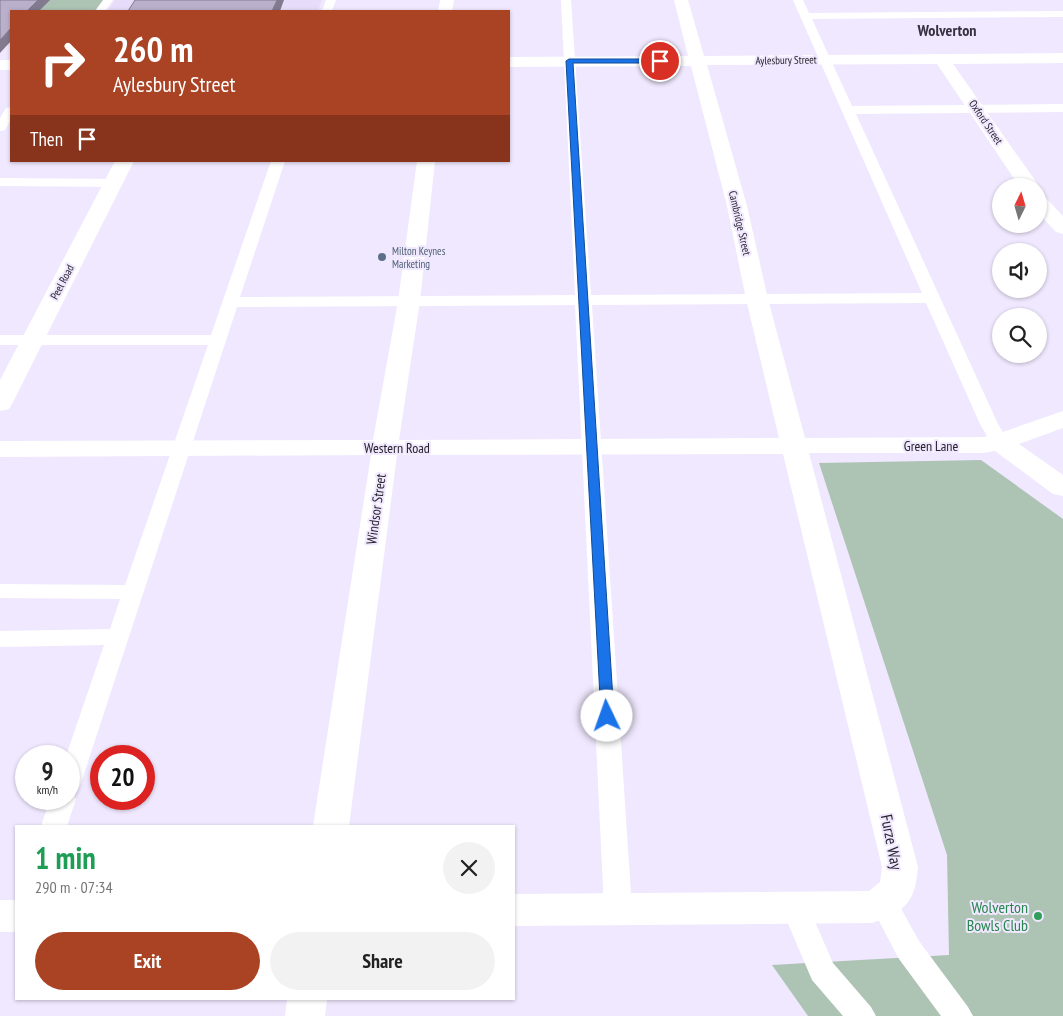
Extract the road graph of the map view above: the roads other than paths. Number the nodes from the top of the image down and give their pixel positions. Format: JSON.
{"nodes":[{"id":1,"x":566,"y":0,"type":"edge"},
{"id":2,"x":681,"y":0,"type":"edge"},
{"id":3,"x":798,"y":0,"type":"edge"},
{"id":4,"x":1063,"y":14,"type":"edge"},
{"id":5,"x":805,"y":16,"type":"junction"},
{"id":6,"x":1063,"y":58,"type":"edge"},
{"id":7,"x":942,"y":59,"type":"junction"},
{"id":8,"x":697,"y":60,"type":"junction"},
{"id":9,"x":825,"y":60,"type":"junction"},
{"id":10,"x":569,"y":61,"type":"junction"},
{"id":11,"x":510,"y":62,"type":"edge"},
{"id":12,"x":1063,"y":108,"type":"edge"},
{"id":13,"x":977,"y":109,"type":"junction"},
{"id":14,"x":849,"y":110,"type":"junction"},
{"id":15,"x":10,"y":112,"type":"edge"},
{"id":16,"x":0,"y":127,"type":"edge"},
{"id":17,"x":124,"y":162,"type":"edge"},
{"id":18,"x":278,"y":162,"type":"edge"},
{"id":19,"x":426,"y":162,"type":"edge"},
{"id":20,"x":1024,"y":178,"type":"edge"},
{"id":21,"x":0,"y":182,"type":"edge"},
{"id":22,"x":114,"y":183,"type":"junction"},
{"id":23,"x":1048,"y":212,"type":"edge"},
{"id":24,"x":1063,"y":228,"type":"edge"},
{"id":25,"x":933,"y":298,"type":"junction"},
{"id":26,"x":757,"y":299,"type":"junction"},
{"id":27,"x":584,"y":300,"type":"junction"},
{"id":28,"x":409,"y":301,"type":"junction"},
{"id":29,"x":230,"y":302,"type":"junction"},
{"id":30,"x":0,"y":340,"type":"edge"},
{"id":31,"x":31,"y":340,"type":"junction"},
{"id":32,"x":218,"y":340,"type":"junction"},
{"id":33,"x":0,"y":404,"type":"edge"},
{"id":34,"x":1063,"y":419,"type":"edge"},
{"id":35,"x":1000,"y":442,"type":"junction"},
{"id":36,"x":794,"y":446,"type":"junction"},
{"id":37,"x":385,"y":448,"type":"junction"},
{"id":38,"x":593,"y":448,"type":"junction"},
{"id":39,"x":0,"y":449,"type":"edge"},
{"id":40,"x":183,"y":449,"type":"junction"},
{"id":41,"x":1063,"y":488,"type":"edge"},
{"id":42,"x":0,"y":591,"type":"edge"},
{"id":43,"x":134,"y":592,"type":"junction"},
{"id":44,"x":119,"y":637,"type":"junction"},
{"id":45,"x":0,"y":639,"type":"edge"},
{"id":46,"x":80,"y":751,"type":"edge"},
{"id":47,"x":60,"y":810,"type":"edge"},
{"id":48,"x":54,"y":825,"type":"edge"},
{"id":49,"x":331,"y":825,"type":"edge"},
{"id":50,"x":883,"y":902,"type":"junction"},
{"id":51,"x":795,"y":907,"type":"junction"},
{"id":52,"x":618,"y":908,"type":"junction"},
{"id":53,"x":515,"y":910,"type":"edge"},
{"id":54,"x":0,"y":916,"type":"edge"},
{"id":55,"x":15,"y":916,"type":"edge"},
{"id":56,"x":307,"y":1000,"type":"edge"},
{"id":57,"x":305,"y":1016,"type":"edge"},
{"id":58,"x":861,"y":1016,"type":"edge"},
{"id":59,"x":958,"y":1016,"type":"edge"}],
"edges":[{"from":1,"to":10,"type":"lane"},
{"from":2,"to":8,"type":"street","name":"Cambridge Street"},
{"from":3,"to":5,"type":"lane"},
{"from":4,"to":5,"type":"lane"},
{"from":5,"to":9,"type":"lane"},
{"from":6,"to":7,"type":"street","name":"Aylesbury Street"},
{"from":7,"to":9,"type":"street","name":"Aylesbury Street"},
{"from":7,"to":13,"type":"street","name":"Oxford Street"},
{"from":8,"to":9,"type":"street","name":"Aylesbury Street"},
{"from":8,"to":10,"type":"street","name":"Aylesbury Street"},
{"from":8,"to":26,"type":"street","name":"Cambridge Street"},
{"from":9,"to":14,"type":"lane"},
{"from":10,"to":11,"type":"street","name":"Aylesbury Street"},
{"from":10,"to":27,"type":"lane"},
{"from":12,"to":13,"type":"lane"},
{"from":13,"to":14,"type":"lane"},
{"from":13,"to":20,"type":"street","name":"Oxford Street"},
{"from":14,"to":25,"type":"lane"},
{"from":15,"to":16,"type":"lane"},
{"from":17,"to":22,"type":"street","name":"Peel Road"},
{"from":18,"to":29,"type":"lane"},
{"from":19,"to":28,"type":"street","name":"Windsor Street"},
{"from":21,"to":22,"type":"lane"},
{"from":22,"to":31,"type":"street","name":"Peel Road"},
{"from":23,"to":24,"type":"street"},
{"from":25,"to":26,"type":"lane"},
{"from":25,"to":35,"type":"lane"},
{"from":26,"to":27,"type":"lane"},
{"from":26,"to":36,"type":"street","name":"Cambridge Street"},
{"from":27,"to":28,"type":"lane"},
{"from":27,"to":38,"type":"lane"},
{"from":28,"to":29,"type":"lane"},
{"from":28,"to":37,"type":"street","name":"Windsor Street"},
{"from":29,"to":32,"type":"lane"},
{"from":30,"to":31,"type":"lane"},
{"from":31,"to":32,"type":"lane"},
{"from":31,"to":33,"type":"street","name":"Peel Road"},
{"from":32,"to":40,"type":"lane"},
{"from":34,"to":35,"type":"street","name":"Green Lane"},
{"from":35,"to":36,"type":"street","name":"Green Lane"},
{"from":35,"to":41,"type":"street"},
{"from":36,"to":38,"type":"street","name":"Western Road"},
{"from":36,"to":50,"type":"street","name":"Furze Way"},
{"from":37,"to":38,"type":"street","name":"Western Road"},
{"from":37,"to":40,"type":"street","name":"Western Road"},
{"from":37,"to":49,"type":"street","name":"Windsor Street"},
{"from":38,"to":52,"type":"lane"},
{"from":39,"to":40,"type":"street","name":"Western Road"},
{"from":40,"to":43,"type":"lane"},
{"from":42,"to":43,"type":"lane"},
{"from":43,"to":44,"type":"lane"},
{"from":44,"to":45,"type":"lane"},
{"from":44,"to":46,"type":"lane"},
{"from":47,"to":48,"type":"lane"},
{"from":50,"to":51,"type":"street"},
{"from":50,"to":59,"type":"lane"},
{"from":51,"to":52,"type":"street"},
{"from":51,"to":58,"type":"lane"},
{"from":52,"to":53,"type":"street"},
{"from":54,"to":55,"type":"street"},
{"from":56,"to":57,"type":"street"}]}
